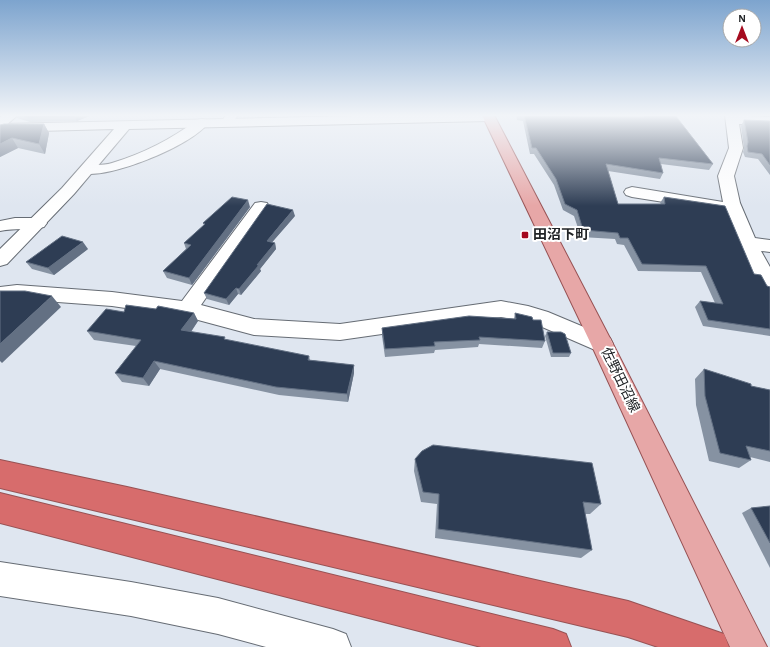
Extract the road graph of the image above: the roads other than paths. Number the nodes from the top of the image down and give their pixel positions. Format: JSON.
{"nodes":[{"id":1,"x":108,"y":145,"type":"edge"},
{"id":2,"x":164,"y":145,"type":"edge"},
{"id":3,"x":503,"y":145,"type":"edge"},
{"id":4,"x":736,"y":145,"type":"edge"},
{"id":5,"x":87,"y":170,"type":"junction"},
{"id":6,"x":632,"y":192,"type":"dead end"},
{"id":7,"x":261,"y":207,"type":"dead end"},
{"id":8,"x":733,"y":208,"type":"junction"},
{"id":9,"x":38,"y":223,"type":"junction"},
{"id":10,"x":0,"y":226,"type":"edge"},
{"id":11,"x":748,"y":243,"type":"junction"},
{"id":12,"x":770,"y":246,"type":"edge"},
{"id":13,"x":0,"y":260,"type":"edge"},
{"id":14,"x":770,"y":287,"type":"edge"},
{"id":15,"x":0,"y":294,"type":"edge"},
{"id":16,"x":187,"y":309,"type":"junction"},
{"id":17,"x":602,"y":344,"type":"junction"},
{"id":18,"x":0,"y":474,"type":"edge"},
{"id":19,"x":0,"y":508,"type":"edge"},
{"id":20,"x":0,"y":579,"type":"edge"},
{"id":21,"x":332,"y":647,"type":"edge"},
{"id":22,"x":553,"y":647,"type":"edge"},
{"id":23,"x":711,"y":647,"type":"edge"},
{"id":24,"x":749,"y":647,"type":"edge"}],
"edges":[{"from":1,"to":5,"type":"street"},
{"from":2,"to":5,"type":"street"},
{"from":3,"to":17,"type":"main road","name":"佐野田沼線"},
{"from":4,"to":8,"type":"street"},
{"from":5,"to":9,"type":"street"},
{"from":6,"to":8,"type":"street"},
{"from":7,"to":16,"type":"street"},
{"from":8,"to":11,"type":"street"},
{"from":9,"to":10,"type":"street"},
{"from":9,"to":13,"type":"street"},
{"from":11,"to":12,"type":"street"},
{"from":11,"to":14,"type":"street"},
{"from":15,"to":16,"type":"street"},
{"from":16,"to":17,"type":"street"},
{"from":17,"to":24,"type":"main road","name":"佐野田沼線"},
{"from":18,"to":23,"type":"highway"},
{"from":19,"to":22,"type":"highway"},
{"from":20,"to":21,"type":"street"}]}
